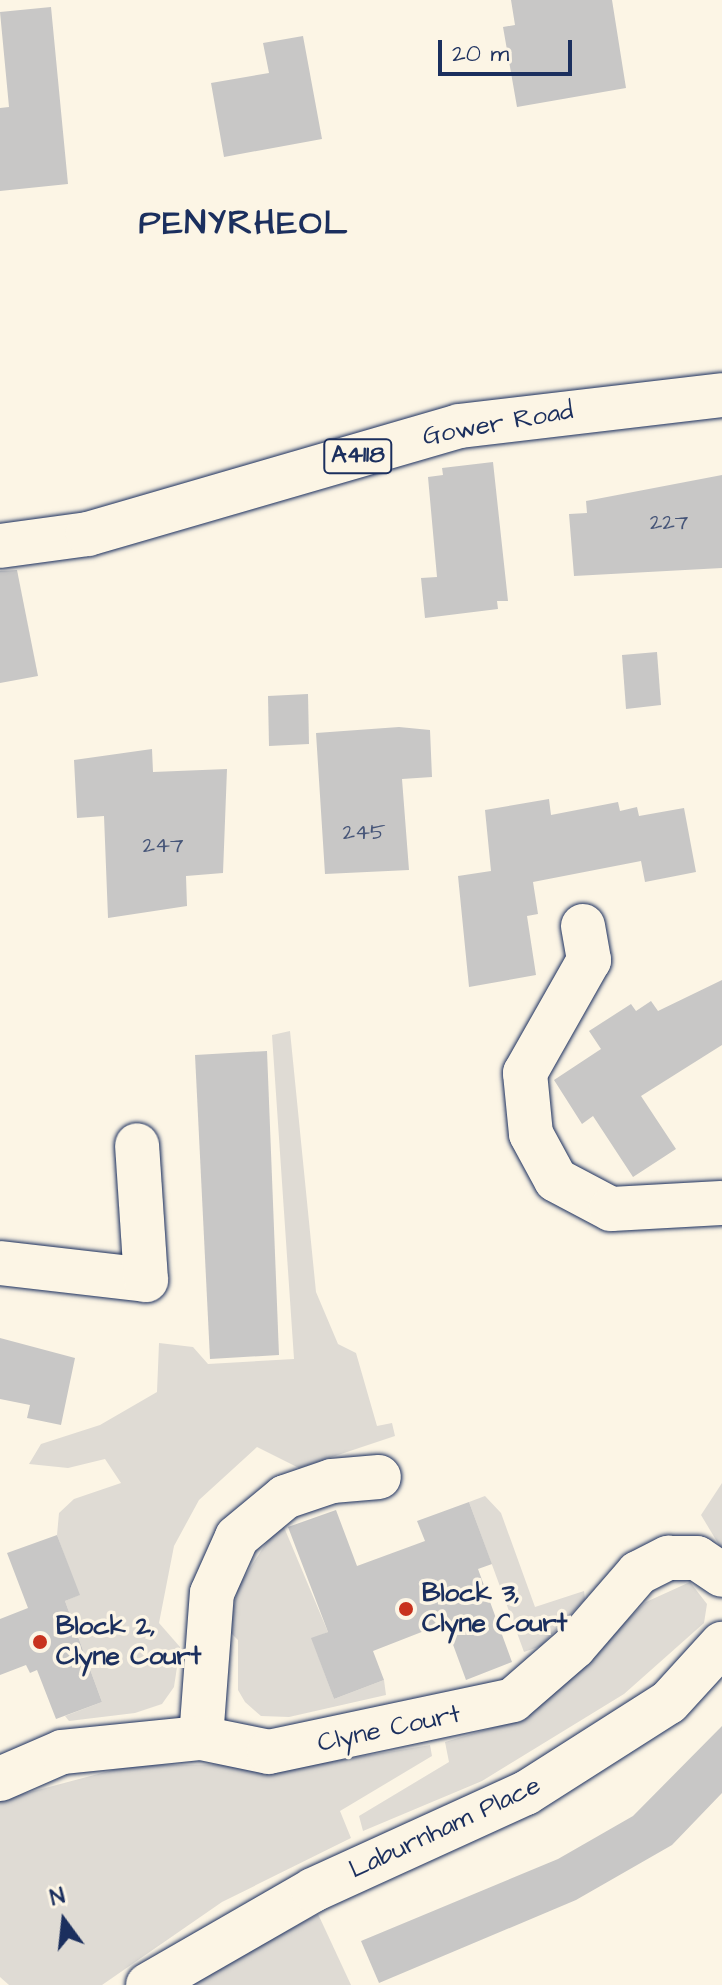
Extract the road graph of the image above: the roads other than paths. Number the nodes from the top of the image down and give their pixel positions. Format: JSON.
{"nodes":[{"id":1,"x":722,"y":395,"type":"edge"},
{"id":2,"x":0,"y":546,"type":"edge"},
{"id":3,"x":583,"y":926,"type":"dead end"},
{"id":4,"x":137,"y":1145,"type":"dead end"},
{"id":5,"x":722,"y":1203,"type":"edge"},
{"id":6,"x":0,"y":1263,"type":"edge"},
{"id":7,"x":379,"y":1477,"type":"dead end"},
{"id":8,"x":722,"y":1575,"type":"edge"},
{"id":9,"x":722,"y":1644,"type":"edge"},
{"id":10,"x":201,"y":1738,"type":"junction"},
{"id":11,"x":0,"y":1779,"type":"edge"},
{"id":12,"x":148,"y":1985,"type":"edge"}],
"edges":[{"from":1,"to":2,"type":"street","name":"Gower Road","number":"A4118"},
{"from":3,"to":5,"type":"street"},
{"from":4,"to":6,"type":"street"},
{"from":7,"to":10,"type":"street"},
{"from":8,"to":10,"type":"street","name":"Clyne Court"},
{"from":9,"to":12,"type":"street","name":"Laburnham Place"},
{"from":10,"to":11,"type":"street","name":"Clyne Court"}]}
